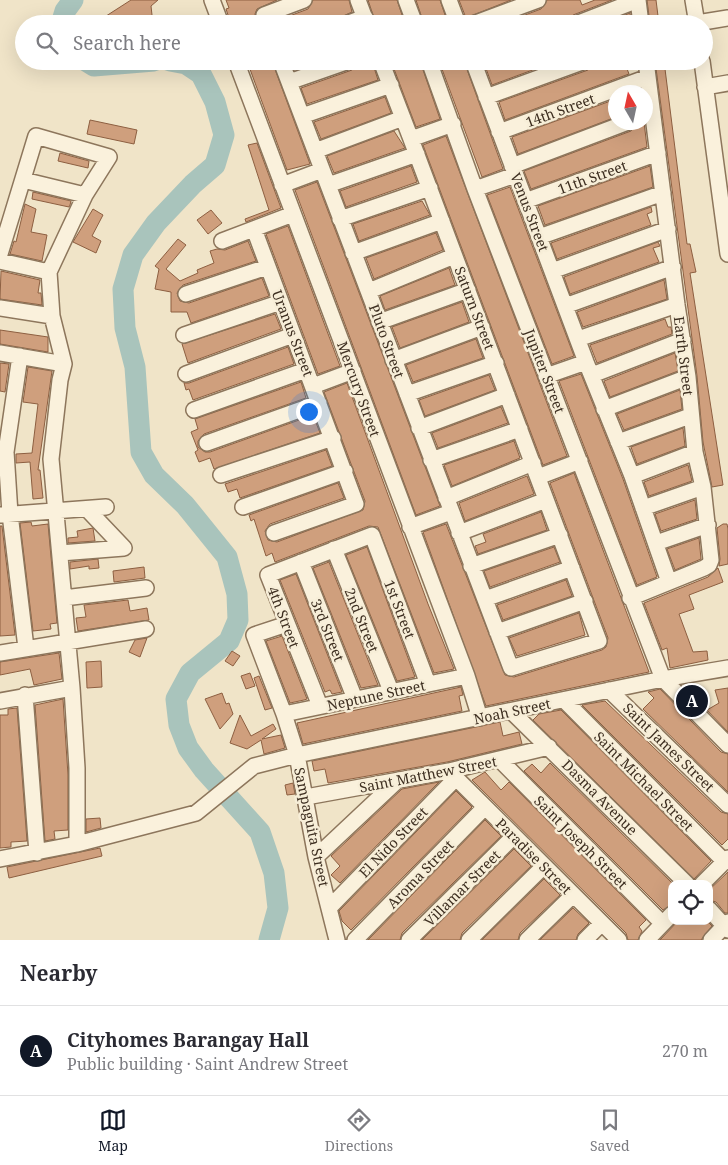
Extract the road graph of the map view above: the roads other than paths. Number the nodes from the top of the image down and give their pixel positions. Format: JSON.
{"nodes":[{"id":1,"x":212,"y":0,"type":"edge"},
{"id":2,"x":304,"y":0,"type":"edge"},
{"id":3,"x":358,"y":0,"type":"edge"},
{"id":4,"x":406,"y":0,"type":"edge"},
{"id":5,"x":449,"y":0,"type":"edge"},
{"id":6,"x":538,"y":0,"type":"edge"},
{"id":7,"x":638,"y":0,"type":"edge"},
{"id":8,"x":694,"y":0,"type":"edge"},
{"id":9,"x":218,"y":15,"type":"edge"},
{"id":10,"x":274,"y":15,"type":"edge"},
{"id":11,"x":364,"y":15,"type":"edge"},
{"id":12,"x":412,"y":15,"type":"edge"},
{"id":13,"x":455,"y":15,"type":"edge"},
{"id":14,"x":497,"y":15,"type":"edge"},
{"id":15,"x":599,"y":15,"type":"edge"},
{"id":16,"x":640,"y":15,"type":"edge"},
{"id":17,"x":696,"y":15,"type":"edge"},
{"id":18,"x":728,"y":18,"type":"edge"},
{"id":19,"x":713,"y":20,"type":"edge"},
{"id":20,"x":239,"y":70,"type":"edge"},
{"id":21,"x":284,"y":70,"type":"edge"},
{"id":22,"x":323,"y":70,"type":"edge"},
{"id":23,"x":385,"y":70,"type":"edge"},
{"id":24,"x":432,"y":70,"type":"edge"},
{"id":25,"x":477,"y":70,"type":"edge"},
{"id":26,"x":560,"y":70,"type":"edge"},
{"id":27,"x":647,"y":70,"type":"edge"},
{"id":28,"x":703,"y":70,"type":"edge"},
{"id":29,"x":648,"y":77,"type":"junction"},
{"id":30,"x":289,"y":82,"type":"junction"},
{"id":31,"x":728,"y":83,"type":"edge"},
{"id":32,"x":391,"y":85,"type":"junction"},
{"id":33,"x":648,"y":85,"type":"edge"},
{"id":34,"x":705,"y":87,"type":"junction"},
{"id":35,"x":486,"y":97,"type":"junction"},
{"id":36,"x":302,"y":116,"type":"junction"},
{"id":37,"x":403,"y":118,"type":"junction"},
{"id":38,"x":453,"y":124,"type":"junction"},
{"id":39,"x":609,"y":130,"type":"edge"},
{"id":40,"x":653,"y":130,"type":"edge"},
{"id":41,"x":500,"y":132,"type":"junction"},
{"id":42,"x":411,"y":139,"type":"junction"},
{"id":43,"x":315,"y":151,"type":"junction"},
{"id":44,"x":658,"y":153,"type":"junction"},
{"id":45,"x":417,"y":154,"type":"junction"},
{"id":46,"x":721,"y":155,"type":"edge"},
{"id":47,"x":322,"y":170,"type":"junction"},
{"id":48,"x":514,"y":170,"type":"junction"},
{"id":49,"x":23,"y":180,"type":"junction"},
{"id":50,"x":282,"y":184,"type":"junction"},
{"id":51,"x":328,"y":185,"type":"junction"},
{"id":52,"x":430,"y":188,"type":"junction"},
{"id":53,"x":475,"y":189,"type":"junction"},
{"id":54,"x":663,"y":193,"type":"junction"},
{"id":55,"x":85,"y":195,"type":"junction"},
{"id":56,"x":526,"y":201,"type":"junction"},
{"id":57,"x":725,"y":208,"type":"edge"},
{"id":58,"x":293,"y":214,"type":"junction"},
{"id":59,"x":340,"y":219,"type":"junction"},
{"id":60,"x":442,"y":221,"type":"junction"},
{"id":61,"x":254,"y":229,"type":"junction"},
{"id":62,"x":668,"y":229,"type":"junction"},
{"id":63,"x":539,"y":237,"type":"junction"},
{"id":64,"x":222,"y":241,"type":"dead end"},
{"id":65,"x":353,"y":253,"type":"junction"},
{"id":66,"x":0,"y":254,"type":"edge"},
{"id":67,"x":728,"y":254,"type":"edge"},
{"id":68,"x":454,"y":256,"type":"junction"},
{"id":69,"x":0,"y":261,"type":"edge"},
{"id":70,"x":267,"y":267,"type":"junction"},
{"id":71,"x":673,"y":267,"type":"junction"},
{"id":72,"x":552,"y":271,"type":"junction"},
{"id":73,"x":49,"y":272,"type":"junction"},
{"id":74,"x":468,"y":290,"type":"junction"},
{"id":75,"x":369,"y":291,"type":"junction"},
{"id":76,"x":186,"y":294,"type":"dead end"},
{"id":77,"x":281,"y":302,"type":"junction"},
{"id":78,"x":677,"y":305,"type":"junction"},
{"id":79,"x":565,"y":306,"type":"junction"},
{"id":80,"x":0,"y":308,"type":"edge"},
{"id":81,"x":52,"y":316,"type":"junction"},
{"id":82,"x":380,"y":322,"type":"junction"},
{"id":83,"x":482,"y":326,"type":"junction"},
{"id":84,"x":184,"y":335,"type":"dead end"},
{"id":85,"x":294,"y":335,"type":"junction"},
{"id":86,"x":578,"y":339,"type":"junction"},
{"id":87,"x":683,"y":340,"type":"junction"},
{"id":88,"x":0,"y":353,"type":"edge"},
{"id":89,"x":20,"y":356,"type":"junction"},
{"id":90,"x":393,"y":360,"type":"junction"},
{"id":91,"x":496,"y":363,"type":"junction"},
{"id":92,"x":64,"y":364,"type":"junction"},
{"id":93,"x":589,"y":368,"type":"junction"},
{"id":94,"x":306,"y":370,"type":"junction"},
{"id":95,"x":353,"y":371,"type":"junction"},
{"id":96,"x":186,"y":374,"type":"dead end"},
{"id":97,"x":546,"y":376,"type":"junction"},
{"id":98,"x":688,"y":376,"type":"junction"},
{"id":99,"x":313,"y":386,"type":"junction"},
{"id":100,"x":407,"y":394,"type":"junction"},
{"id":101,"x":507,"y":395,"type":"junction"},
{"id":102,"x":319,"y":403,"type":"junction"},
{"id":103,"x":194,"y":410,"type":"dead end"},
{"id":104,"x":604,"y":410,"type":"junction"},
{"id":105,"x":690,"y":416,"type":"junction"},
{"id":106,"x":419,"y":428,"type":"junction"},
{"id":107,"x":520,"y":429,"type":"junction"},
{"id":108,"x":333,"y":438,"type":"junction"},
{"id":109,"x":618,"y":442,"type":"junction"},
{"id":110,"x":207,"y":443,"type":"dead end"},
{"id":111,"x":695,"y":452,"type":"junction"},
{"id":112,"x":431,"y":460,"type":"junction"},
{"id":113,"x":580,"y":461,"type":"junction"},
{"id":114,"x":536,"y":470,"type":"junction"},
{"id":115,"x":345,"y":471,"type":"junction"},
{"id":116,"x":221,"y":475,"type":"dead end"},
{"id":117,"x":632,"y":476,"type":"junction"},
{"id":118,"x":703,"y":487,"type":"junction"},
{"id":119,"x":546,"y":500,"type":"junction"},
{"id":120,"x":448,"y":505,"type":"junction"},
{"id":121,"x":106,"y":507,"type":"dead end"},
{"id":122,"x":243,"y":507,"type":"dead end"},
{"id":123,"x":643,"y":508,"type":"junction"},
{"id":124,"x":87,"y":509,"type":"junction"},
{"id":125,"x":56,"y":511,"type":"junction"},
{"id":126,"x":5,"y":514,"type":"edge"},
{"id":127,"x":708,"y":525,"type":"junction"},
{"id":128,"x":410,"y":527,"type":"junction"},
{"id":129,"x":274,"y":533,"type":"dead end"},
{"id":130,"x":459,"y":533,"type":"junction"},
{"id":131,"x":372,"y":535,"type":"joint"},
{"id":132,"x":560,"y":535,"type":"junction"},
{"id":133,"x":656,"y":543,"type":"junction"},
{"id":134,"x":334,"y":549,"type":"junction"},
{"id":135,"x":60,"y":554,"type":"junction"},
{"id":136,"x":301,"y":562,"type":"junction"},
{"id":137,"x":471,"y":566,"type":"junction"},
{"id":138,"x":572,"y":568,"type":"junction"},
{"id":139,"x":669,"y":582,"type":"junction"},
{"id":140,"x":146,"y":588,"type":"dead end"},
{"id":141,"x":64,"y":598,"type":"junction"},
{"id":142,"x":630,"y":598,"type":"junction"},
{"id":143,"x":485,"y":599,"type":"junction"},
{"id":144,"x":585,"y":601,"type":"junction"},
{"id":145,"x":287,"y":624,"type":"junction"},
{"id":146,"x":146,"y":629,"type":"dead end"},
{"id":147,"x":497,"y":632,"type":"junction"},
{"id":148,"x":68,"y":641,"type":"junction"},
{"id":149,"x":26,"y":648,"type":"junction"},
{"id":150,"x":0,"y":653,"type":"edge"},
{"id":151,"x":511,"y":668,"type":"joint"},
{"id":152,"x":728,"y":668,"type":"edge"},
{"id":153,"x":468,"y":676,"type":"junction"},
{"id":154,"x":663,"y":680,"type":"junction"},
{"id":155,"x":428,"y":684,"type":"junction"},
{"id":156,"x":72,"y":688,"type":"junction"},
{"id":157,"x":609,"y":690,"type":"junction"},
{"id":158,"x":391,"y":691,"type":"junction"},
{"id":159,"x":25,"y":695,"type":"junction"},
{"id":160,"x":355,"y":699,"type":"junction"},
{"id":161,"x":564,"y":700,"type":"junction"},
{"id":162,"x":0,"y":701,"type":"edge"},
{"id":163,"x":320,"y":706,"type":"junction"},
{"id":164,"x":511,"y":711,"type":"junction"},
{"id":165,"x":284,"y":714,"type":"junction"},
{"id":166,"x":480,"y":718,"type":"junction"},
{"id":167,"x":728,"y":745,"type":"edge"},
{"id":168,"x":549,"y":747,"type":"junction"},
{"id":169,"x":297,"y":755,"type":"junction"},
{"id":170,"x":500,"y":760,"type":"junction"},
{"id":171,"x":452,"y":774,"type":"junction"},
{"id":172,"x":398,"y":780,"type":"junction"},
{"id":173,"x":306,"y":797,"type":"junction"},
{"id":174,"x":728,"y":805,"type":"edge"},
{"id":175,"x":485,"y":807,"type":"junction"},
{"id":176,"x":514,"y":836,"type":"junction"},
{"id":177,"x":77,"y":844,"type":"junction"},
{"id":178,"x":37,"y":853,"type":"junction"},
{"id":179,"x":316,"y":857,"type":"junction"},
{"id":180,"x":0,"y":859,"type":"edge"},
{"id":181,"x":726,"y":860,"type":"edge"},
{"id":182,"x":544,"y":866,"type":"junction"},
{"id":183,"x":683,"y":880,"type":"edge"},
{"id":184,"x":706,"y":880,"type":"edge"},
{"id":185,"x":573,"y":895,"type":"junction"},
{"id":186,"x":330,"y":907,"type":"junction"},
{"id":187,"x":713,"y":913,"type":"edge"},
{"id":188,"x":667,"y":918,"type":"edge"},
{"id":189,"x":601,"y":924,"type":"junction"},
{"id":190,"x":727,"y":926,"type":"edge"},
{"id":191,"x":337,"y":940,"type":"edge"},
{"id":192,"x":355,"y":940,"type":"edge"},
{"id":193,"x":409,"y":940,"type":"edge"},
{"id":194,"x":468,"y":940,"type":"edge"},
{"id":195,"x":527,"y":940,"type":"edge"},
{"id":196,"x":585,"y":940,"type":"edge"},
{"id":197,"x":619,"y":940,"type":"edge"},
{"id":198,"x":648,"y":940,"type":"edge"},
{"id":199,"x":711,"y":940,"type":"edge"}],
"edges":[{"from":1,"to":9,"type":"street"},
{"from":2,"to":10,"type":"street"},
{"from":3,"to":11,"type":"street"},
{"from":4,"to":12,"type":"street"},
{"from":5,"to":13,"type":"street"},
{"from":6,"to":14,"type":"street"},
{"from":7,"to":15,"type":"street"},
{"from":7,"to":16,"type":"street"},
{"from":8,"to":17,"type":"street"},
{"from":18,"to":19,"type":"street"},
{"from":20,"to":50,"type":"street","name":"Mercury Street"},
{"from":21,"to":30,"type":"street","name":"Pluto Street"},
{"from":22,"to":30,"type":"street"},
{"from":23,"to":32,"type":"street","name":"Saturn Street"},
{"from":24,"to":38,"type":"street","name":"Jupiter Street"},
{"from":25,"to":35,"type":"street","name":"Venus Street"},
{"from":26,"to":35,"type":"street"},
{"from":27,"to":29,"type":"street","name":"Earth Street"},
{"from":28,"to":34,"type":"street"},
{"from":29,"to":33,"type":"street","name":"Earth Street"},
{"from":29,"to":41,"type":"street","name":"14th Street"},
{"from":30,"to":36,"type":"street","name":"Pluto Street"},
{"from":31,"to":34,"type":"street"},
{"from":32,"to":36,"type":"street"},
{"from":32,"to":37,"type":"street","name":"Saturn Street"},
{"from":34,"to":46,"type":"street"},
{"from":35,"to":41,"type":"street","name":"Venus Street"},
{"from":36,"to":43,"type":"street","name":"Pluto Street"},
{"from":37,"to":42,"type":"street","name":"Saturn Street"},
{"from":37,"to":43,"type":"street"},
{"from":38,"to":42,"type":"street"},
{"from":38,"to":53,"type":"street","name":"Jupiter Street"},
{"from":39,"to":48,"type":"street"},
{"from":40,"to":44,"type":"street","name":"Earth Street"},
{"from":41,"to":48,"type":"street","name":"Venus Street"},
{"from":42,"to":45,"type":"street","name":"Saturn Street"},
{"from":43,"to":47,"type":"street","name":"Pluto Street"},
{"from":44,"to":54,"type":"street","name":"Earth Street"},
{"from":44,"to":56,"type":"street","name":"11th Street"},
{"from":45,"to":51,"type":"street"},
{"from":45,"to":52,"type":"street","name":"Saturn Street"},
{"from":46,"to":57,"type":"street"},
{"from":47,"to":50,"type":"street"},
{"from":47,"to":51,"type":"street","name":"Pluto Street"},
{"from":48,"to":53,"type":"street"},
{"from":48,"to":56,"type":"street","name":"Venus Street"},
{"from":49,"to":55,"type":"street"},
{"from":49,"to":55,"type":"street"},
{"from":49,"to":66,"type":"street"},
{"from":50,"to":58,"type":"street","name":"Mercury Street"},
{"from":51,"to":59,"type":"street","name":"Pluto Street"},
{"from":52,"to":59,"type":"street"},
{"from":52,"to":60,"type":"street","name":"Saturn Street"},
{"from":53,"to":97,"type":"street","name":"Jupiter Street"},
{"from":54,"to":62,"type":"street","name":"Earth Street"},
{"from":54,"to":63,"type":"street"},
{"from":55,"to":73,"type":"street"},
{"from":56,"to":63,"type":"street","name":"Venus Street"},
{"from":57,"to":67,"type":"street"},
{"from":58,"to":61,"type":"street"},
{"from":58,"to":95,"type":"street","name":"Mercury Street"},
{"from":59,"to":65,"type":"street","name":"Pluto Street"},
{"from":60,"to":65,"type":"street"},
{"from":60,"to":68,"type":"street","name":"Saturn Street"},
{"from":61,"to":64,"type":"street"},
{"from":61,"to":70,"type":"street","name":"Uranus Street"},
{"from":62,"to":71,"type":"street","name":"Earth Street"},
{"from":62,"to":72,"type":"street"},
{"from":63,"to":72,"type":"street","name":"Venus Street"},
{"from":65,"to":75,"type":"street","name":"Pluto Street"},
{"from":68,"to":74,"type":"street","name":"Saturn Street"},
{"from":68,"to":75,"type":"street"},
{"from":69,"to":73,"type":"street"},
{"from":70,"to":76,"type":"street"},
{"from":70,"to":77,"type":"street","name":"Uranus Street"},
{"from":71,"to":78,"type":"street","name":"Earth Street"},
{"from":71,"to":79,"type":"street"},
{"from":72,"to":79,"type":"street","name":"Venus Street"},
{"from":73,"to":81,"type":"street"},
{"from":74,"to":82,"type":"street"},
{"from":74,"to":83,"type":"street","name":"Saturn Street"},
{"from":75,"to":82,"type":"street","name":"Pluto Street"},
{"from":77,"to":84,"type":"street"},
{"from":77,"to":85,"type":"street","name":"Uranus Street"},
{"from":78,"to":86,"type":"street"},
{"from":78,"to":87,"type":"street","name":"Earth Street"},
{"from":79,"to":86,"type":"street","name":"Venus Street"},
{"from":80,"to":81,"type":"street"},
{"from":81,"to":92,"type":"street"},
{"from":82,"to":90,"type":"street","name":"Pluto Street"},
{"from":83,"to":90,"type":"street"},
{"from":83,"to":91,"type":"street","name":"Saturn Street"},
{"from":85,"to":94,"type":"street","name":"Uranus Street"},
{"from":85,"to":96,"type":"street"},
{"from":86,"to":93,"type":"street","name":"Venus Street"},
{"from":87,"to":93,"type":"street"},
{"from":87,"to":98,"type":"street","name":"Earth Street"},
{"from":88,"to":89,"type":"street"},
{"from":89,"to":92,"type":"street"},
{"from":89,"to":126,"type":"street"},
{"from":90,"to":100,"type":"street","name":"Pluto Street"},
{"from":91,"to":100,"type":"street"},
{"from":91,"to":101,"type":"street","name":"Saturn Street"},
{"from":92,"to":125,"type":"street"},
{"from":93,"to":97,"type":"street"},
{"from":93,"to":104,"type":"street","name":"Venus Street"},
{"from":94,"to":99,"type":"street","name":"Uranus Street"},
{"from":94,"to":103,"type":"street"},
{"from":95,"to":99,"type":"street"},
{"from":95,"to":128,"type":"street","name":"Mercury Street"},
{"from":97,"to":113,"type":"street","name":"Jupiter Street"},
{"from":98,"to":104,"type":"street"},
{"from":98,"to":105,"type":"street","name":"Earth Street"},
{"from":99,"to":102,"type":"street","name":"Uranus Street"},
{"from":100,"to":106,"type":"street","name":"Pluto Street"},
{"from":101,"to":106,"type":"street"},
{"from":101,"to":107,"type":"street","name":"Saturn Street"},
{"from":102,"to":108,"type":"street","name":"Uranus Street"},
{"from":102,"to":110,"type":"street"},
{"from":104,"to":109,"type":"street","name":"Venus Street"},
{"from":105,"to":109,"type":"street"},
{"from":105,"to":111,"type":"street","name":"Earth Street"},
{"from":106,"to":112,"type":"street","name":"Pluto Street"},
{"from":107,"to":112,"type":"street"},
{"from":107,"to":114,"type":"street","name":"Saturn Street"},
{"from":108,"to":115,"type":"street","name":"Uranus Street"},
{"from":108,"to":116,"type":"street"},
{"from":109,"to":117,"type":"street","name":"Venus Street"},
{"from":111,"to":117,"type":"street"},
{"from":111,"to":118,"type":"street","name":"Earth Street"},
{"from":112,"to":120,"type":"street","name":"Pluto Street"},
{"from":113,"to":114,"type":"street"},
{"from":113,"to":142,"type":"street","name":"Jupiter Street"},
{"from":114,"to":119,"type":"street","name":"Saturn Street"},
{"from":114,"to":120,"type":"street"},
{"from":115,"to":122,"type":"street"},
{"from":115,"to":129,"type":"street","name":"Uranus Street"},
{"from":117,"to":123,"type":"street","name":"Venus Street"},
{"from":118,"to":123,"type":"street"},
{"from":118,"to":127,"type":"street","name":"Earth Street"},
{"from":119,"to":130,"type":"street"},
{"from":119,"to":132,"type":"street","name":"Saturn Street"},
{"from":120,"to":128,"type":"street"},
{"from":120,"to":130,"type":"street","name":"Pluto Street"},
{"from":121,"to":124,"type":"street"},
{"from":123,"to":133,"type":"street","name":"Venus Street"},
{"from":124,"to":125,"type":"street"},
{"from":124,"to":135,"type":"street"},
{"from":125,"to":126,"type":"street"},
{"from":125,"to":135,"type":"street"},
{"from":126,"to":149,"type":"street"},
{"from":127,"to":133,"type":"street"},
{"from":127,"to":139,"type":"street","name":"Earth Street"},
{"from":128,"to":153,"type":"street","name":"Mercury Street"},
{"from":130,"to":137,"type":"street","name":"Pluto Street"},
{"from":131,"to":134,"type":"street","name":"4th Street"},
{"from":131,"to":155,"type":"street","name":"1st Street"},
{"from":132,"to":137,"type":"street"},
{"from":132,"to":138,"type":"street","name":"Saturn Street"},
{"from":133,"to":139,"type":"street","name":"Venus Street"},
{"from":134,"to":136,"type":"street","name":"4th Street"},
{"from":134,"to":158,"type":"street","name":"2nd Street"},
{"from":135,"to":141,"type":"street"},
{"from":136,"to":145,"type":"street","name":"4th Street"},
{"from":136,"to":160,"type":"street","name":"3rd Street"},
{"from":137,"to":143,"type":"street","name":"Pluto Street"},
{"from":138,"to":143,"type":"street"},
{"from":138,"to":144,"type":"street","name":"Saturn Street"},
{"from":139,"to":142,"type":"street","name":"Earth Street"},
{"from":140,"to":141,"type":"street"},
{"from":141,"to":148,"type":"street"},
{"from":142,"to":154,"type":"street","name":"Jupiter Street"},
{"from":143,"to":147,"type":"street","name":"Pluto Street"},
{"from":144,"to":147,"type":"street"},
{"from":144,"to":151,"type":"street","name":"Saturn Street"},
{"from":145,"to":163,"type":"street","name":"4th Street"},
{"from":145,"to":165,"type":"street","name":"Sampaguita Street"},
{"from":146,"to":148,"type":"street"},
{"from":147,"to":151,"type":"street","name":"Pluto Street"},
{"from":148,"to":149,"type":"street"},
{"from":148,"to":156,"type":"street"},
{"from":149,"to":150,"type":"street"},
{"from":152,"to":154,"type":"street","name":"Noah Street"},
{"from":153,"to":155,"type":"street","name":"Neptune Street"},
{"from":153,"to":166,"type":"street","name":"Mercury Street"},
{"from":154,"to":157,"type":"street","name":"Noah Street"},
{"from":154,"to":167,"type":"street"},
{"from":155,"to":158,"type":"street","name":"Neptune Street"},
{"from":156,"to":159,"type":"street"},
{"from":156,"to":177,"type":"street"},
{"from":157,"to":161,"type":"street","name":"Noah Street"},
{"from":157,"to":174,"type":"street","name":"Saint James Street"},
{"from":158,"to":160,"type":"street","name":"Neptune Street"},
{"from":159,"to":162,"type":"street"},
{"from":159,"to":178,"type":"street"},
{"from":160,"to":163,"type":"street","name":"Neptune Street"},
{"from":161,"to":164,"type":"street","name":"Noah Street"},
{"from":161,"to":181,"type":"street","name":"Saint Michael Street"},
{"from":163,"to":165,"type":"street","name":"Neptune Street"},
{"from":164,"to":166,"type":"street","name":"Noah Street"},
{"from":164,"to":168,"type":"street","name":"Dasma Avenue"},
{"from":165,"to":169,"type":"street","name":"Sampaguita Street"},
{"from":166,"to":169,"type":"street","name":"Noah Street"},
{"from":168,"to":170,"type":"street","name":"Saint Matthew Street"},
{"from":168,"to":183,"type":"street","name":"Dasma Avenue"},
{"from":169,"to":173,"type":"street","name":"Sampaguita Street"},
{"from":169,"to":177,"type":"street","name":"Noah Street"},
{"from":170,"to":171,"type":"street","name":"Saint Matthew Street"},
{"from":170,"to":188,"type":"street","name":"Saint Joseph Street"},
{"from":171,"to":172,"type":"street","name":"Saint Matthew Street"},
{"from":171,"to":175,"type":"street","name":"Paradise Street"},
{"from":171,"to":186,"type":"street","name":"El Nido Street"},
{"from":172,"to":173,"type":"street","name":"Saint Matthew Street"},
{"from":172,"to":179,"type":"street"},
{"from":173,"to":179,"type":"street","name":"Sampaguita Street"},
{"from":175,"to":176,"type":"street","name":"Paradise Street"},
{"from":175,"to":192,"type":"street","name":"Aroma Street"},
{"from":176,"to":182,"type":"street","name":"Paradise Street"},
{"from":176,"to":193,"type":"street","name":"Villamar Street"},
{"from":177,"to":178,"type":"street"},
{"from":178,"to":180,"type":"street"},
{"from":179,"to":186,"type":"street","name":"Sampaguita Street"},
{"from":181,"to":184,"type":"street"},
{"from":182,"to":185,"type":"street","name":"Paradise Street"},
{"from":182,"to":194,"type":"street"},
{"from":185,"to":189,"type":"street","name":"Paradise Street"},
{"from":185,"to":195,"type":"street"},
{"from":186,"to":191,"type":"street","name":"Sampaguita Street"},
{"from":187,"to":190,"type":"street"},
{"from":188,"to":198,"type":"street"},
{"from":189,"to":196,"type":"street"},
{"from":189,"to":197,"type":"street","name":"Paradise Street"},
{"from":190,"to":199,"type":"street"}]}
